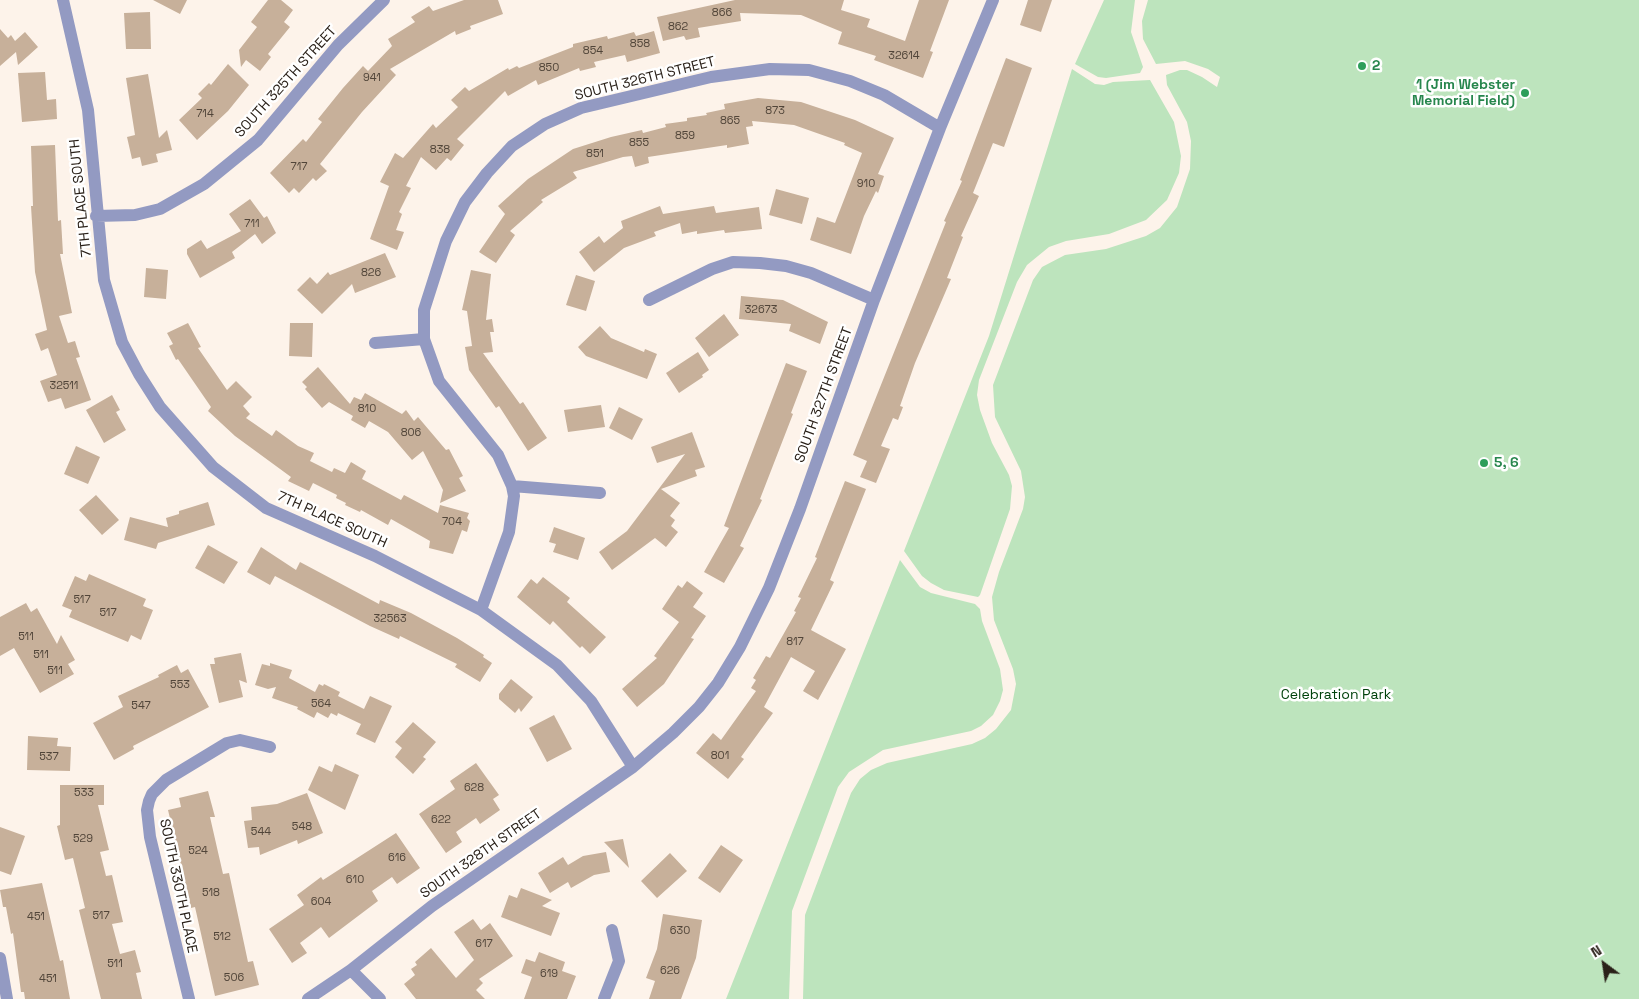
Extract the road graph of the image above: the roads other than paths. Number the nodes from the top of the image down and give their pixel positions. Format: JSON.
{"nodes":[{"id":1,"x":62,"y":0,"type":"edge"},
{"id":2,"x":384,"y":0,"type":"edge"},
{"id":3,"x":993,"y":0,"type":"edge"},
{"id":4,"x":940,"y":128,"type":"junction"},
{"id":5,"x":96,"y":216,"type":"junction"},
{"id":6,"x":649,"y":300,"type":"dead end"},
{"id":7,"x":874,"y":300,"type":"junction"},
{"id":8,"x":424,"y":339,"type":"junction"},
{"id":9,"x":375,"y":342,"type":"dead end"},
{"id":10,"x":512,"y":486,"type":"junction"},
{"id":11,"x":600,"y":493,"type":"dead end"},
{"id":12,"x":481,"y":610,"type":"junction"},
{"id":13,"x":270,"y":747,"type":"dead end"},
{"id":14,"x":633,"y":768,"type":"junction"},
{"id":15,"x":612,"y":930,"type":"dead end"},
{"id":16,"x":0,"y":958,"type":"edge"},
{"id":17,"x":351,"y":970,"type":"junction"},
{"id":18,"x":6,"y":999,"type":"edge"},
{"id":19,"x":189,"y":999,"type":"edge"},
{"id":20,"x":308,"y":999,"type":"edge"},
{"id":21,"x":380,"y":999,"type":"edge"},
{"id":22,"x":604,"y":999,"type":"edge"}],
"edges":[{"from":1,"to":5,"type":"street","name":"7TH PLACE SOUTH"},
{"from":2,"to":5,"type":"street","name":"SOUTH 325TH STREET"},
{"from":3,"to":4,"type":"street","name":"SOUTH 327TH STREET"},
{"from":4,"to":7,"type":"street","name":"SOUTH 327TH STREET"},
{"from":4,"to":8,"type":"street","name":"SOUTH 326TH STREET"},
{"from":5,"to":12,"type":"street","name":"7TH PLACE SOUTH"},
{"from":6,"to":7,"type":"street"},
{"from":7,"to":14,"type":"street","name":"SOUTH 327TH STREET"},
{"from":8,"to":9,"type":"street"},
{"from":8,"to":10,"type":"street","name":"SOUTH 326TH STREET"},
{"from":10,"to":11,"type":"street"},
{"from":10,"to":12,"type":"street","name":"SOUTH 326TH STREET"},
{"from":12,"to":14,"type":"street","name":"7TH PLACE SOUTH"},
{"from":13,"to":19,"type":"street","name":"SOUTH 330TH PLACE"},
{"from":14,"to":17,"type":"street","name":"SOUTH 328TH STREET"},
{"from":15,"to":22,"type":"street"},
{"from":16,"to":18,"type":"street"},
{"from":17,"to":20,"type":"street","name":"SOUTH 328TH STREET"},
{"from":17,"to":21,"type":"street"}]}
